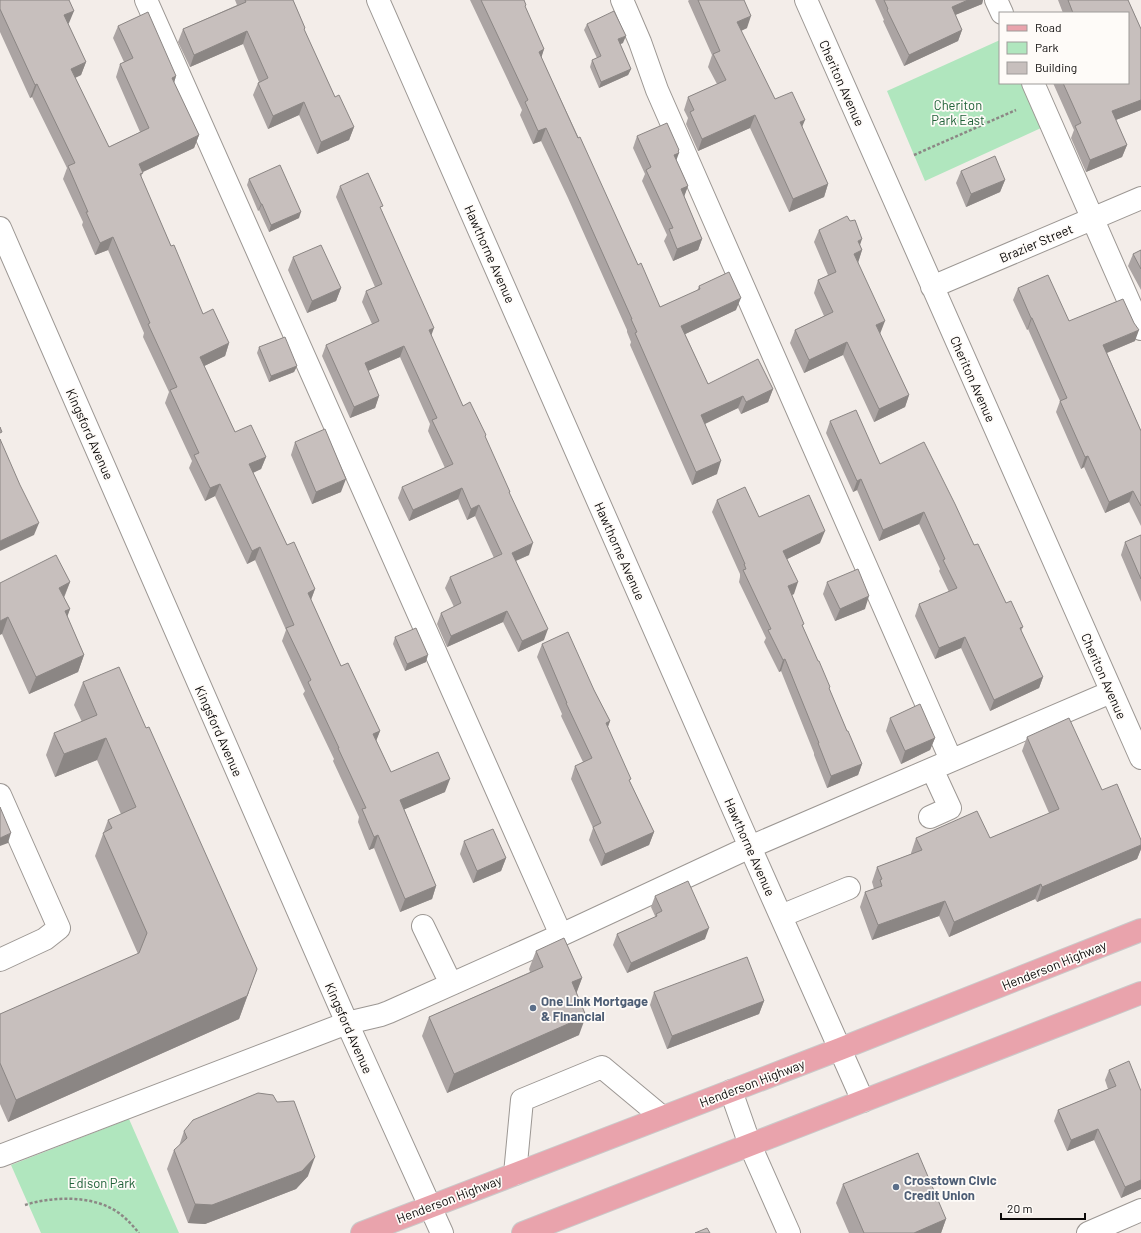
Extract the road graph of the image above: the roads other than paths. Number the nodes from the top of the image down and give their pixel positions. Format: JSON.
{"nodes":[{"id":1,"x":146,"y":0,"type":"edge"},
{"id":2,"x":378,"y":0,"type":"edge"},
{"id":3,"x":622,"y":0,"type":"edge"},
{"id":4,"x":806,"y":0,"type":"edge"},
{"id":5,"x":996,"y":0,"type":"edge"},
{"id":6,"x":1002,"y":12,"type":"edge"},
{"id":7,"x":1036,"y":91,"type":"edge"},
{"id":8,"x":1141,"y":198,"type":"edge"},
{"id":9,"x":1092,"y":219,"type":"junction"},
{"id":10,"x":0,"y":228,"type":"edge"},
{"id":11,"x":932,"y":287,"type":"junction"},
{"id":12,"x":1141,"y":329,"type":"edge"},
{"id":13,"x":1111,"y":692,"type":"junction"},
{"id":14,"x":1140,"y":752,"type":"edge"},
{"id":15,"x":942,"y":765,"type":"junction"},
{"id":16,"x":0,"y":795,"type":"edge"},
{"id":17,"x":930,"y":818,"type":"dead end"},
{"id":18,"x":750,"y":847,"type":"junction"},
{"id":19,"x":849,"y":888,"type":"dead end"},
{"id":20,"x":781,"y":916,"type":"junction"},
{"id":21,"x":423,"y":926,"type":"dead end"},
{"id":22,"x":1141,"y":930,"type":"edge"},
{"id":23,"x":561,"y":935,"type":"junction"},
{"id":24,"x":0,"y":960,"type":"edge"},
{"id":25,"x":450,"y":984,"type":"junction"},
{"id":26,"x":1141,"y":993,"type":"edge"},
{"id":27,"x":347,"y":1023,"type":"junction"},
{"id":28,"x":840,"y":1049,"type":"junction"},
{"id":29,"x":731,"y":1091,"type":"junction"},
{"id":30,"x":863,"y":1101,"type":"junction"},
{"id":31,"x":662,"y":1118,"type":"junction"},
{"id":32,"x":750,"y":1145,"type":"junction"},
{"id":33,"x":0,"y":1156,"type":"edge"},
{"id":34,"x":515,"y":1174,"type":"junction"},
{"id":35,"x":430,"y":1206,"type":"junction"},
{"id":36,"x":1141,"y":1210,"type":"edge"},
{"id":37,"x":362,"y":1233,"type":"edge"},
{"id":38,"x":442,"y":1233,"type":"edge"},
{"id":39,"x":523,"y":1233,"type":"edge"},
{"id":40,"x":789,"y":1233,"type":"edge"},
{"id":41,"x":1088,"y":1233,"type":"edge"}],
"edges":[{"from":1,"to":23,"type":"street"},
{"from":2,"to":18,"type":"street","name":"Hawthorne Avenue"},
{"from":3,"to":15,"type":"street"},
{"from":4,"to":11,"type":"street","name":"Cheriton Avenue"},
{"from":5,"to":6,"type":"street"},
{"from":7,"to":9,"type":"street"},
{"from":8,"to":9,"type":"street","name":"Brazier Street"},
{"from":9,"to":11,"type":"street","name":"Brazier Street"},
{"from":9,"to":12,"type":"street"},
{"from":10,"to":27,"type":"street","name":"Kingsford Avenue"},
{"from":11,"to":13,"type":"street","name":"Cheriton Avenue"},
{"from":13,"to":14,"type":"street","name":"Cheriton Avenue"},
{"from":13,"to":15,"type":"street"},
{"from":15,"to":17,"type":"street"},
{"from":15,"to":18,"type":"street"},
{"from":16,"to":24,"type":"street"},
{"from":18,"to":20,"type":"street","name":"Hawthorne Avenue"},
{"from":18,"to":23,"type":"street"},
{"from":19,"to":20,"type":"street"},
{"from":20,"to":28,"type":"street","name":"Hawthorne Avenue"},
{"from":21,"to":25,"type":"street"},
{"from":22,"to":28,"type":"main road","name":"Henderson Highway"},
{"from":23,"to":25,"type":"street"},
{"from":25,"to":27,"type":"street"},
{"from":26,"to":30,"type":"main road"},
{"from":27,"to":33,"type":"street"},
{"from":27,"to":35,"type":"street","name":"Kingsford Avenue"},
{"from":28,"to":29,"type":"main road","name":"Henderson Highway"},
{"from":28,"to":30,"type":"street","name":"Hawthorne Avenue"},
{"from":29,"to":31,"type":"main road","name":"Henderson Highway"},
{"from":29,"to":32,"type":"street"},
{"from":30,"to":32,"type":"main road"},
{"from":31,"to":34,"type":"main road","name":"Henderson Highway"},
{"from":31,"to":34,"type":"street"},
{"from":32,"to":39,"type":"main road"},
{"from":32,"to":40,"type":"street"},
{"from":34,"to":35,"type":"main road","name":"Henderson Highway"},
{"from":35,"to":37,"type":"main road","name":"Henderson Highway"},
{"from":35,"to":38,"type":"street","name":"Kingsford Avenue"},
{"from":36,"to":41,"type":"street"}]}
